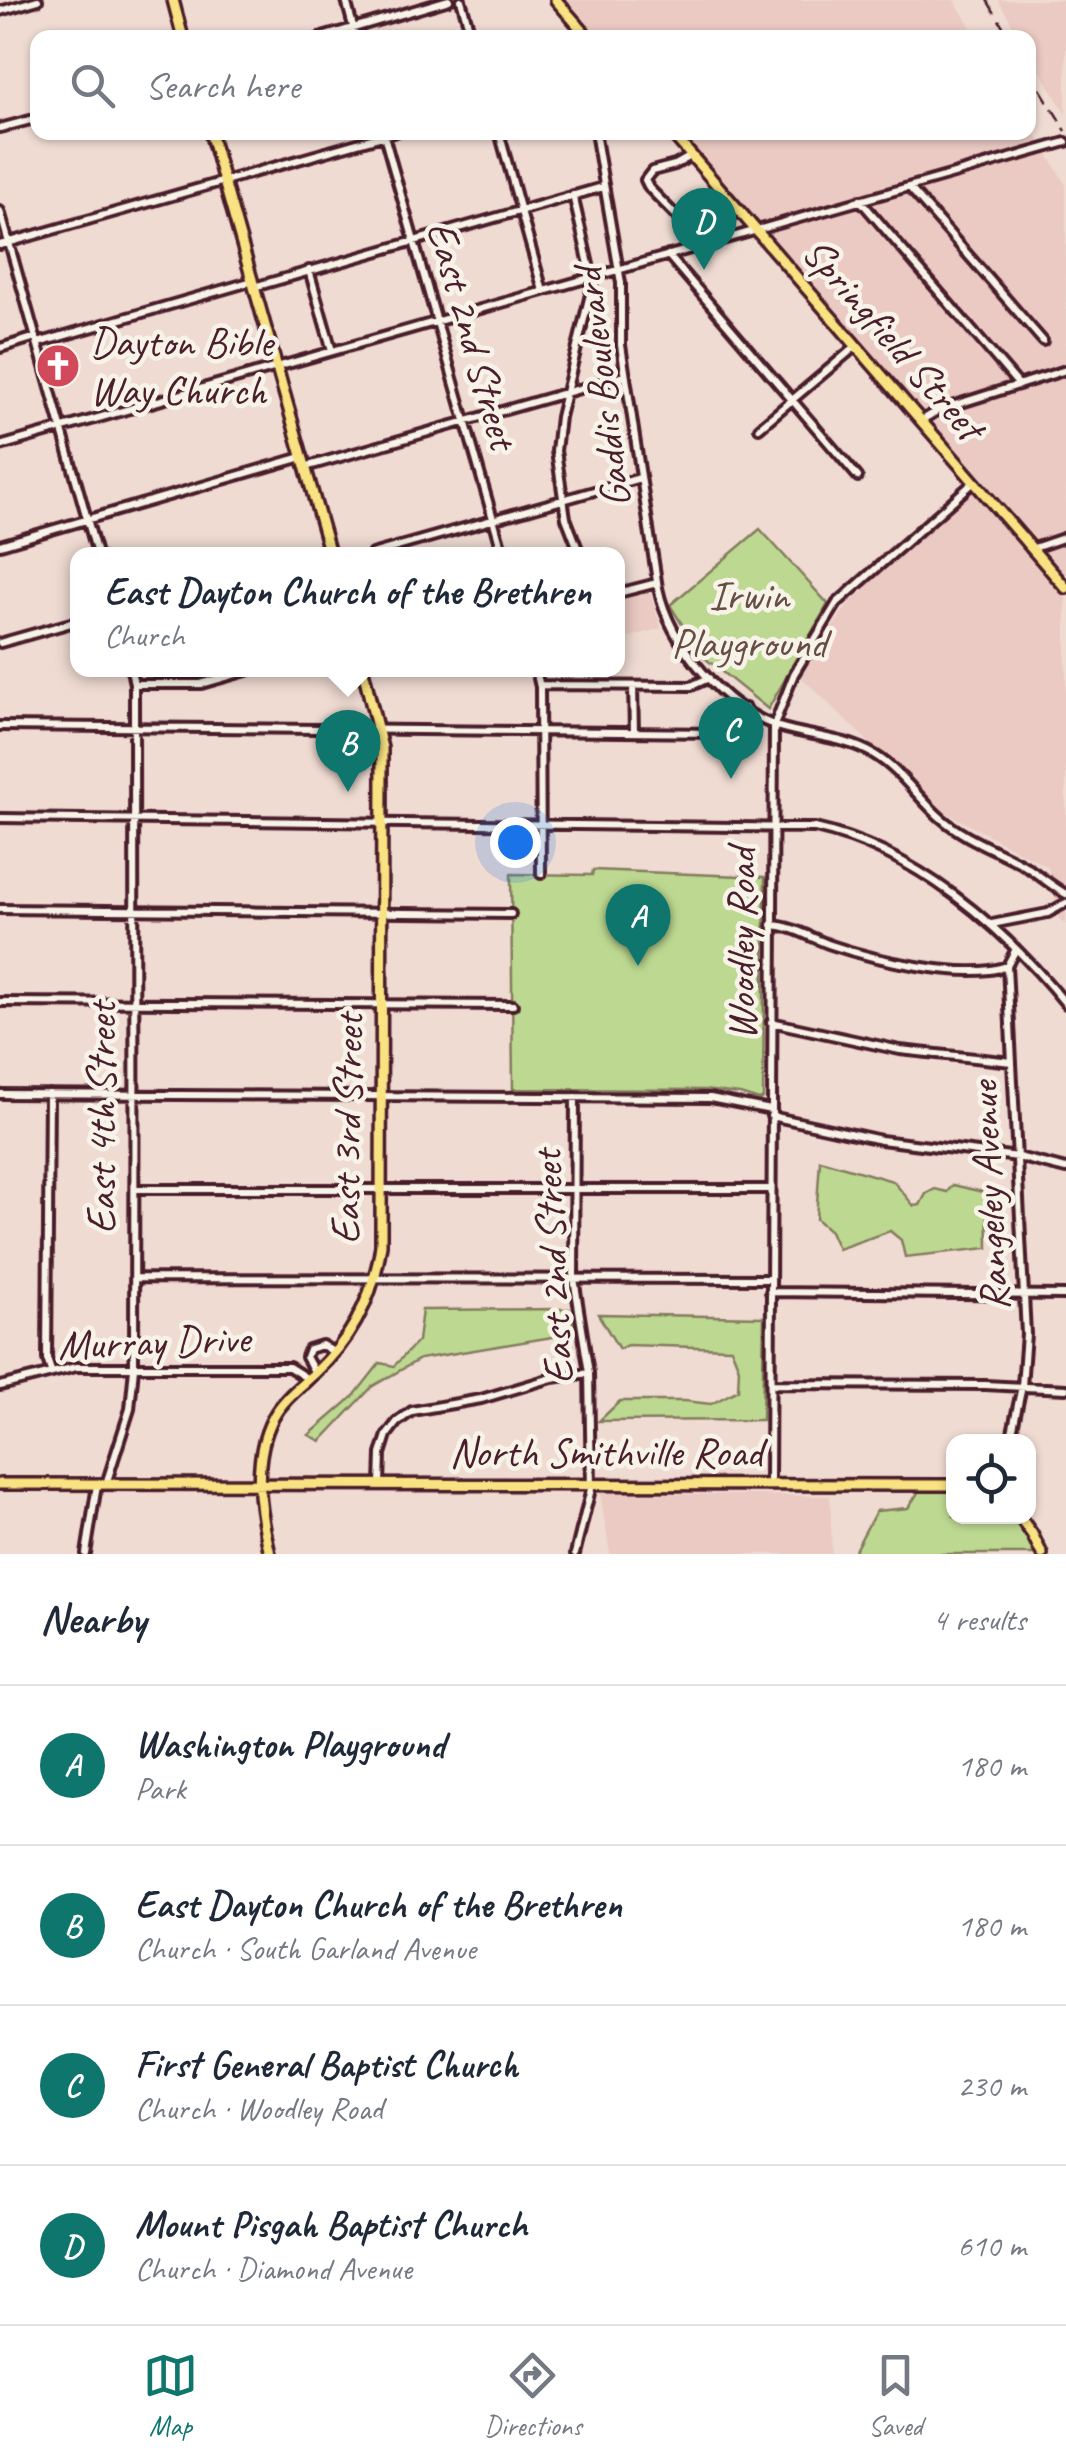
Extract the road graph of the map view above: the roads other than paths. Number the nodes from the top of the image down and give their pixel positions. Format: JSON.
{"nodes":[{"id":1,"x":38,"y":0,"type":"edge"},
{"id":2,"x":173,"y":0,"type":"edge"},
{"id":3,"x":346,"y":0,"type":"edge"},
{"id":4,"x":449,"y":0,"type":"edge"},
{"id":5,"x":461,"y":0,"type":"edge"},
{"id":6,"x":556,"y":0,"type":"edge"},
{"id":7,"x":0,"y":11,"type":"edge"},
{"id":8,"x":354,"y":27,"type":"junction"},
{"id":9,"x":182,"y":30,"type":"edge"},
{"id":10,"x":344,"y":30,"type":"edge"},
{"id":11,"x":355,"y":30,"type":"edge"},
{"id":12,"x":470,"y":30,"type":"edge"},
{"id":13,"x":582,"y":30,"type":"edge"},
{"id":14,"x":30,"y":120,"type":"edge"},
{"id":15,"x":0,"y":128,"type":"edge"},
{"id":16,"x":212,"y":140,"type":"edge"},
{"id":17,"x":363,"y":140,"type":"edge"},
{"id":18,"x":385,"y":140,"type":"edge"},
{"id":19,"x":501,"y":140,"type":"edge"},
{"id":20,"x":596,"y":140,"type":"edge"},
{"id":21,"x":678,"y":140,"type":"edge"},
{"id":22,"x":1066,"y":142,"type":"edge"},
{"id":23,"x":691,"y":156,"type":"junction"},
{"id":24,"x":224,"y":182,"type":"junction"},
{"id":25,"x":603,"y":186,"type":"junction"},
{"id":26,"x":909,"y":187,"type":"junction"},
{"id":27,"x":573,"y":196,"type":"junction"},
{"id":28,"x":860,"y":200,"type":"junction"},
{"id":29,"x":0,"y":211,"type":"edge"},
{"id":30,"x":522,"y":212,"type":"junction"},
{"id":31,"x":756,"y":230,"type":"junction"},
{"id":32,"x":414,"y":241,"type":"junction"},
{"id":33,"x":4,"y":244,"type":"edge"},
{"id":34,"x":704,"y":244,"type":"junction"},
{"id":35,"x":668,"y":255,"type":"junction"},
{"id":36,"x":619,"y":269,"type":"junction"},
{"id":37,"x":309,"y":270,"type":"junction"},
{"id":38,"x":593,"y":277,"type":"junction"},
{"id":39,"x":253,"y":284,"type":"junction"},
{"id":40,"x":543,"y":291,"type":"junction"},
{"id":41,"x":437,"y":321,"type":"junction"},
{"id":42,"x":37,"y":340,"type":"junction"},
{"id":43,"x":1044,"y":341,"type":"dead end"},
{"id":44,"x":856,"y":346,"type":"junction"},
{"id":45,"x":0,"y":348,"type":"edge"},
{"id":46,"x":332,"y":351,"type":"junction"},
{"id":47,"x":277,"y":367,"type":"junction"},
{"id":48,"x":1066,"y":370,"type":"edge"},
{"id":49,"x":625,"y":376,"type":"junction"},
{"id":50,"x":1019,"y":385,"type":"junction"},
{"id":51,"x":567,"y":392,"type":"junction"},
{"id":52,"x":792,"y":400,"type":"junction"},
{"id":53,"x":465,"y":421,"type":"junction"},
{"id":54,"x":921,"y":421,"type":"junction"},
{"id":55,"x":62,"y":428,"type":"junction"},
{"id":56,"x":759,"y":428,"type":"dead end"},
{"id":57,"x":0,"y":446,"type":"edge"},
{"id":58,"x":304,"y":462,"type":"junction"},
{"id":59,"x":858,"y":477,"type":"dead end"},
{"id":60,"x":640,"y":478,"type":"junction"},
{"id":61,"x":974,"y":482,"type":"junction"},
{"id":62,"x":562,"y":500,"type":"junction"},
{"id":63,"x":87,"y":519,"type":"junction"},
{"id":64,"x":493,"y":520,"type":"junction"},
{"id":65,"x":1066,"y":537,"type":"edge"},
{"id":66,"x":0,"y":545,"type":"edge"},
{"id":67,"x":95,"y":547,"type":"edge"},
{"id":68,"x":328,"y":547,"type":"edge"},
{"id":69,"x":397,"y":547,"type":"edge"},
{"id":70,"x":501,"y":547,"type":"edge"},
{"id":71,"x":578,"y":547,"type":"edge"},
{"id":72,"x":1031,"y":548,"type":"junction"},
{"id":73,"x":657,"y":582,"type":"junction"},
{"id":74,"x":1066,"y":588,"type":"edge"},
{"id":75,"x":625,"y":590,"type":"edge"},
{"id":76,"x":70,"y":623,"type":"edge"},
{"id":77,"x":0,"y":643,"type":"edge"},
{"id":78,"x":132,"y":677,"type":"edge"},
{"id":79,"x":226,"y":677,"type":"edge"},
{"id":80,"x":365,"y":677,"type":"edge"},
{"id":81,"x":538,"y":677,"type":"edge"},
{"id":82,"x":709,"y":678,"type":"junction"},
{"id":83,"x":134,"y":684,"type":"junction"},
{"id":84,"x":540,"y":685,"type":"junction"},
{"id":85,"x":633,"y":686,"type":"junction"},
{"id":86,"x":745,"y":708,"type":"junction"},
{"id":87,"x":774,"y":725,"type":"junction"},
{"id":88,"x":0,"y":726,"type":"edge"},
{"id":89,"x":134,"y":727,"type":"junction"},
{"id":90,"x":380,"y":730,"type":"junction"},
{"id":91,"x":541,"y":731,"type":"junction"},
{"id":92,"x":634,"y":732,"type":"junction"},
{"id":93,"x":0,"y":818,"type":"edge"},
{"id":94,"x":134,"y":819,"type":"junction"},
{"id":95,"x":382,"y":821,"type":"junction"},
{"id":96,"x":541,"y":822,"type":"junction"},
{"id":97,"x":771,"y":825,"type":"junction"},
{"id":98,"x":541,"y":874,"type":"dead end"},
{"id":99,"x":1066,"y":894,"type":"edge"},
{"id":100,"x":1066,"y":902,"type":"edge"},
{"id":101,"x":0,"y":909,"type":"edge"},
{"id":102,"x":133,"y":910,"type":"junction"},
{"id":103,"x":382,"y":912,"type":"junction"},
{"id":104,"x":511,"y":914,"type":"dead end"},
{"id":105,"x":991,"y":924,"type":"junction"},
{"id":106,"x":772,"y":925,"type":"junction"},
{"id":107,"x":1016,"y":949,"type":"junction"},
{"id":108,"x":1007,"y":966,"type":"junction"},
{"id":109,"x":0,"y":1002,"type":"edge"},
{"id":110,"x":133,"y":1002,"type":"junction"},
{"id":111,"x":382,"y":1004,"type":"junction"},
{"id":112,"x":1066,"y":1004,"type":"edge"},
{"id":113,"x":512,"y":1005,"type":"dead end"},
{"id":114,"x":771,"y":1022,"type":"junction"},
{"id":115,"x":1012,"y":1062,"type":"junction"},
{"id":116,"x":0,"y":1094,"type":"edge"},
{"id":117,"x":50,"y":1094,"type":"junction"},
{"id":118,"x":136,"y":1094,"type":"junction"},
{"id":119,"x":382,"y":1096,"type":"junction"},
{"id":120,"x":575,"y":1097,"type":"junction"},
{"id":121,"x":771,"y":1113,"type":"junction"},
{"id":122,"x":1018,"y":1156,"type":"junction"},
{"id":123,"x":1066,"y":1169,"type":"edge"},
{"id":124,"x":136,"y":1188,"type":"junction"},
{"id":125,"x":382,"y":1188,"type":"junction"},
{"id":126,"x":575,"y":1189,"type":"junction"},
{"id":127,"x":772,"y":1189,"type":"junction"},
{"id":128,"x":134,"y":1278,"type":"junction"},
{"id":129,"x":375,"y":1278,"type":"junction"},
{"id":130,"x":574,"y":1278,"type":"junction"},
{"id":131,"x":770,"y":1279,"type":"junction"},
{"id":132,"x":770,"y":1292,"type":"junction"},
{"id":133,"x":1025,"y":1292,"type":"junction"},
{"id":134,"x":1066,"y":1295,"type":"edge"},
{"id":135,"x":335,"y":1352,"type":"junction"},
{"id":136,"x":134,"y":1368,"type":"junction"},
{"id":137,"x":51,"y":1371,"type":"junction"},
{"id":138,"x":589,"y":1374,"type":"junction"},
{"id":139,"x":312,"y":1376,"type":"junction"},
{"id":140,"x":771,"y":1384,"type":"junction"},
{"id":141,"x":0,"y":1386,"type":"edge"},
{"id":142,"x":1022,"y":1386,"type":"junction"},
{"id":143,"x":1066,"y":1389,"type":"edge"},
{"id":144,"x":1012,"y":1434,"type":"edge"},
{"id":145,"x":260,"y":1483,"type":"junction"},
{"id":146,"x":770,"y":1483,"type":"junction"},
{"id":147,"x":0,"y":1484,"type":"edge"},
{"id":148,"x":380,"y":1484,"type":"junction"},
{"id":149,"x":591,"y":1484,"type":"junction"},
{"id":150,"x":946,"y":1484,"type":"edge"},
{"id":151,"x":102,"y":1485,"type":"junction"},
{"id":152,"x":1025,"y":1524,"type":"edge"},
{"id":153,"x":575,"y":1552,"type":"edge"},
{"id":154,"x":86,"y":1554,"type":"edge"},
{"id":155,"x":270,"y":1554,"type":"edge"},
{"id":156,"x":1042,"y":1554,"type":"edge"}],
"edges":[{"from":1,"to":7,"type":"street"},
{"from":2,"to":9,"type":"main road"},
{"from":3,"to":8,"type":"street"},
{"from":4,"to":8,"type":"street"},
{"from":5,"to":12,"type":"street"},
{"from":6,"to":13,"type":"main road"},
{"from":8,"to":10,"type":"street"},
{"from":8,"to":11,"type":"street"},
{"from":14,"to":15,"type":"street"},
{"from":16,"to":24,"type":"main road"},
{"from":17,"to":24,"type":"street"},
{"from":18,"to":32,"type":"street","name":"East 2nd Street"},
{"from":19,"to":30,"type":"street"},
{"from":20,"to":25,"type":"street","name":"Gaddis Boulevard"},
{"from":21,"to":23,"type":"main road","name":"Springfield Street"},
{"from":22,"to":26,"type":"street"},
{"from":23,"to":31,"type":"main road","name":"Springfield Street"},
{"from":23,"to":34,"type":"street"},
{"from":24,"to":33,"type":"street"},
{"from":24,"to":39,"type":"main road"},
{"from":25,"to":27,"type":"street"},
{"from":25,"to":36,"type":"street","name":"Gaddis Boulevard"},
{"from":26,"to":28,"type":"street"},
{"from":26,"to":43,"type":"street"},
{"from":27,"to":30,"type":"street"},
{"from":27,"to":38,"type":"street","name":"Gaddis Boulevard"},
{"from":28,"to":31,"type":"street"},
{"from":28,"to":50,"type":"street"},
{"from":29,"to":33,"type":"street"},
{"from":30,"to":32,"type":"street"},
{"from":30,"to":40,"type":"street"},
{"from":31,"to":34,"type":"street"},
{"from":31,"to":44,"type":"main road","name":"Springfield Street"},
{"from":32,"to":37,"type":"street"},
{"from":32,"to":41,"type":"street","name":"East 2nd Street"},
{"from":33,"to":42,"type":"street"},
{"from":34,"to":35,"type":"street"},
{"from":35,"to":36,"type":"street"},
{"from":35,"to":52,"type":"street"},
{"from":36,"to":38,"type":"street"},
{"from":36,"to":49,"type":"street","name":"Gaddis Boulevard"},
{"from":37,"to":39,"type":"street"},
{"from":37,"to":46,"type":"street"},
{"from":38,"to":40,"type":"street"},
{"from":38,"to":51,"type":"street","name":"Gaddis Boulevard"},
{"from":39,"to":42,"type":"street"},
{"from":39,"to":47,"type":"main road"},
{"from":40,"to":41,"type":"street"},
{"from":41,"to":46,"type":"street"},
{"from":41,"to":53,"type":"street","name":"East 2nd Street"},
{"from":42,"to":45,"type":"street"},
{"from":42,"to":55,"type":"street"},
{"from":44,"to":52,"type":"street"},
{"from":44,"to":54,"type":"main road","name":"Springfield Street"},
{"from":46,"to":47,"type":"street"},
{"from":47,"to":55,"type":"street"},
{"from":47,"to":58,"type":"main road"},
{"from":48,"to":50,"type":"street"},
{"from":49,"to":51,"type":"street"},
{"from":49,"to":60,"type":"street","name":"Gaddis Boulevard"},
{"from":50,"to":54,"type":"street"},
{"from":51,"to":53,"type":"street"},
{"from":51,"to":62,"type":"street","name":"Gaddis Boulevard"},
{"from":52,"to":56,"type":"street"},
{"from":52,"to":59,"type":"street"},
{"from":53,"to":58,"type":"street"},
{"from":53,"to":64,"type":"street","name":"East 2nd Street"},
{"from":54,"to":61,"type":"main road","name":"Springfield Street"},
{"from":55,"to":57,"type":"street"},
{"from":55,"to":63,"type":"street"},
{"from":58,"to":63,"type":"street"},
{"from":58,"to":68,"type":"main road"},
{"from":60,"to":62,"type":"street"},
{"from":60,"to":73,"type":"street","name":"Gaddis Boulevard"},
{"from":61,"to":72,"type":"main road","name":"Springfield Street"},
{"from":61,"to":87,"type":"street","name":"Woodley Road"},
{"from":62,"to":64,"type":"street"},
{"from":62,"to":71,"type":"street","name":"Gaddis Boulevard"},
{"from":63,"to":66,"type":"street"},
{"from":63,"to":67,"type":"street"},
{"from":64,"to":69,"type":"street"},
{"from":64,"to":70,"type":"street","name":"East 2nd Street"},
{"from":65,"to":72,"type":"street"},
{"from":72,"to":74,"type":"main road","name":"Springfield Street"},
{"from":73,"to":75,"type":"street"},
{"from":73,"to":82,"type":"street","name":"Gaddis Boulevard"},
{"from":76,"to":77,"type":"street"},
{"from":78,"to":83,"type":"street","name":"East 4th Street"},
{"from":79,"to":83,"type":"street"},
{"from":80,"to":90,"type":"main road","name":"East 3rd Street"},
{"from":81,"to":84,"type":"street"},
{"from":82,"to":85,"type":"street"},
{"from":82,"to":86,"type":"street","name":"Gaddis Boulevard"},
{"from":83,"to":89,"type":"street","name":"East 4th Street"},
{"from":84,"to":85,"type":"street"},
{"from":84,"to":91,"type":"street"},
{"from":85,"to":92,"type":"street"},
{"from":86,"to":87,"type":"street","name":"Gaddis Boulevard"},
{"from":86,"to":92,"type":"street"},
{"from":87,"to":97,"type":"street","name":"Woodley Road"},
{"from":87,"to":99,"type":"street","name":"Gaddis Boulevard"},
{"from":88,"to":89,"type":"street"},
{"from":89,"to":90,"type":"street"},
{"from":89,"to":94,"type":"street","name":"East 4th Street"},
{"from":90,"to":91,"type":"street"},
{"from":90,"to":95,"type":"main road","name":"East 3rd Street"},
{"from":91,"to":92,"type":"street"},
{"from":91,"to":96,"type":"street"},
{"from":93,"to":94,"type":"street"},
{"from":94,"to":95,"type":"street"},
{"from":94,"to":102,"type":"street","name":"East 4th Street"},
{"from":95,"to":96,"type":"street"},
{"from":95,"to":103,"type":"main road","name":"East 3rd Street"},
{"from":96,"to":97,"type":"street"},
{"from":96,"to":98,"type":"street"},
{"from":97,"to":105,"type":"street"},
{"from":97,"to":106,"type":"street","name":"Woodley Road"},
{"from":100,"to":105,"type":"street"},
{"from":101,"to":102,"type":"street"},
{"from":102,"to":103,"type":"street"},
{"from":102,"to":110,"type":"street","name":"East 4th Street"},
{"from":103,"to":104,"type":"street"},
{"from":103,"to":111,"type":"main road","name":"East 3rd Street"},
{"from":105,"to":107,"type":"street"},
{"from":106,"to":108,"type":"street"},
{"from":106,"to":114,"type":"street","name":"Woodley Road"},
{"from":107,"to":108,"type":"street"},
{"from":107,"to":112,"type":"street"},
{"from":108,"to":115,"type":"street","name":"Rangeley Avenue"},
{"from":109,"to":110,"type":"street"},
{"from":110,"to":111,"type":"street"},
{"from":110,"to":118,"type":"street","name":"East 4th Street"},
{"from":111,"to":113,"type":"street"},
{"from":111,"to":119,"type":"main road","name":"East 3rd Street"},
{"from":114,"to":115,"type":"street"},
{"from":114,"to":121,"type":"street","name":"Woodley Road"},
{"from":115,"to":122,"type":"street","name":"Rangeley Avenue"},
{"from":116,"to":117,"type":"street"},
{"from":117,"to":118,"type":"street"},
{"from":117,"to":137,"type":"street"},
{"from":118,"to":119,"type":"street"},
{"from":118,"to":124,"type":"street","name":"East 4th Street"},
{"from":119,"to":120,"type":"street"},
{"from":119,"to":125,"type":"main road","name":"East 3rd Street"},
{"from":120,"to":121,"type":"street"},
{"from":120,"to":126,"type":"street","name":"East 2nd Street"},
{"from":121,"to":122,"type":"street"},
{"from":121,"to":127,"type":"street","name":"Woodley Road"},
{"from":122,"to":123,"type":"street"},
{"from":122,"to":133,"type":"street","name":"Rangeley Avenue"},
{"from":124,"to":125,"type":"street"},
{"from":124,"to":128,"type":"street","name":"East 4th Street"},
{"from":125,"to":126,"type":"street"},
{"from":125,"to":129,"type":"main road","name":"East 3rd Street"},
{"from":126,"to":127,"type":"street"},
{"from":126,"to":130,"type":"street","name":"East 2nd Street"},
{"from":127,"to":131,"type":"street","name":"Woodley Road"},
{"from":128,"to":129,"type":"street"},
{"from":128,"to":136,"type":"street","name":"East 4th Street"},
{"from":129,"to":130,"type":"street"},
{"from":129,"to":135,"type":"main road","name":"East 3rd Street"},
{"from":130,"to":131,"type":"street"},
{"from":130,"to":138,"type":"street","name":"East 2nd Street"},
{"from":131,"to":132,"type":"street","name":"Woodley Road"},
{"from":132,"to":133,"type":"street"},
{"from":132,"to":140,"type":"street","name":"Woodley Road"},
{"from":133,"to":134,"type":"street"},
{"from":133,"to":142,"type":"street","name":"Rangeley Avenue"},
{"from":135,"to":139,"type":"main road","name":"East 3rd Street"},
{"from":135,"to":139,"type":"street"},
{"from":136,"to":137,"type":"street","name":"Murray Drive"},
{"from":136,"to":139,"type":"street","name":"Murray Drive"},
{"from":136,"to":151,"type":"street","name":"East 4th Street"},
{"from":137,"to":141,"type":"street","name":"Murray Drive"},
{"from":138,"to":148,"type":"street"},
{"from":138,"to":149,"type":"street","name":"East 2nd Street"},
{"from":139,"to":145,"type":"main road","name":"East 3rd Street"},
{"from":140,"to":142,"type":"street"},
{"from":140,"to":146,"type":"street","name":"Woodley Road"},
{"from":142,"to":143,"type":"street"},
{"from":142,"to":144,"type":"street","name":"Rangeley Avenue"},
{"from":145,"to":148,"type":"main road","name":"North Smithville Road"},
{"from":145,"to":151,"type":"main road","name":"North Smithville Road"},
{"from":145,"to":155,"type":"main road","name":"East 3rd Street"},
{"from":146,"to":149,"type":"main road","name":"North Smithville Road"},
{"from":146,"to":150,"type":"main road","name":"North Smithville Road"},
{"from":147,"to":151,"type":"main road","name":"North Smithville Road"},
{"from":148,"to":149,"type":"main road","name":"North Smithville Road"},
{"from":149,"to":153,"type":"street","name":"East 2nd Street"},
{"from":151,"to":154,"type":"street","name":"East 4th Street"},
{"from":152,"to":156,"type":"main road"}]}
